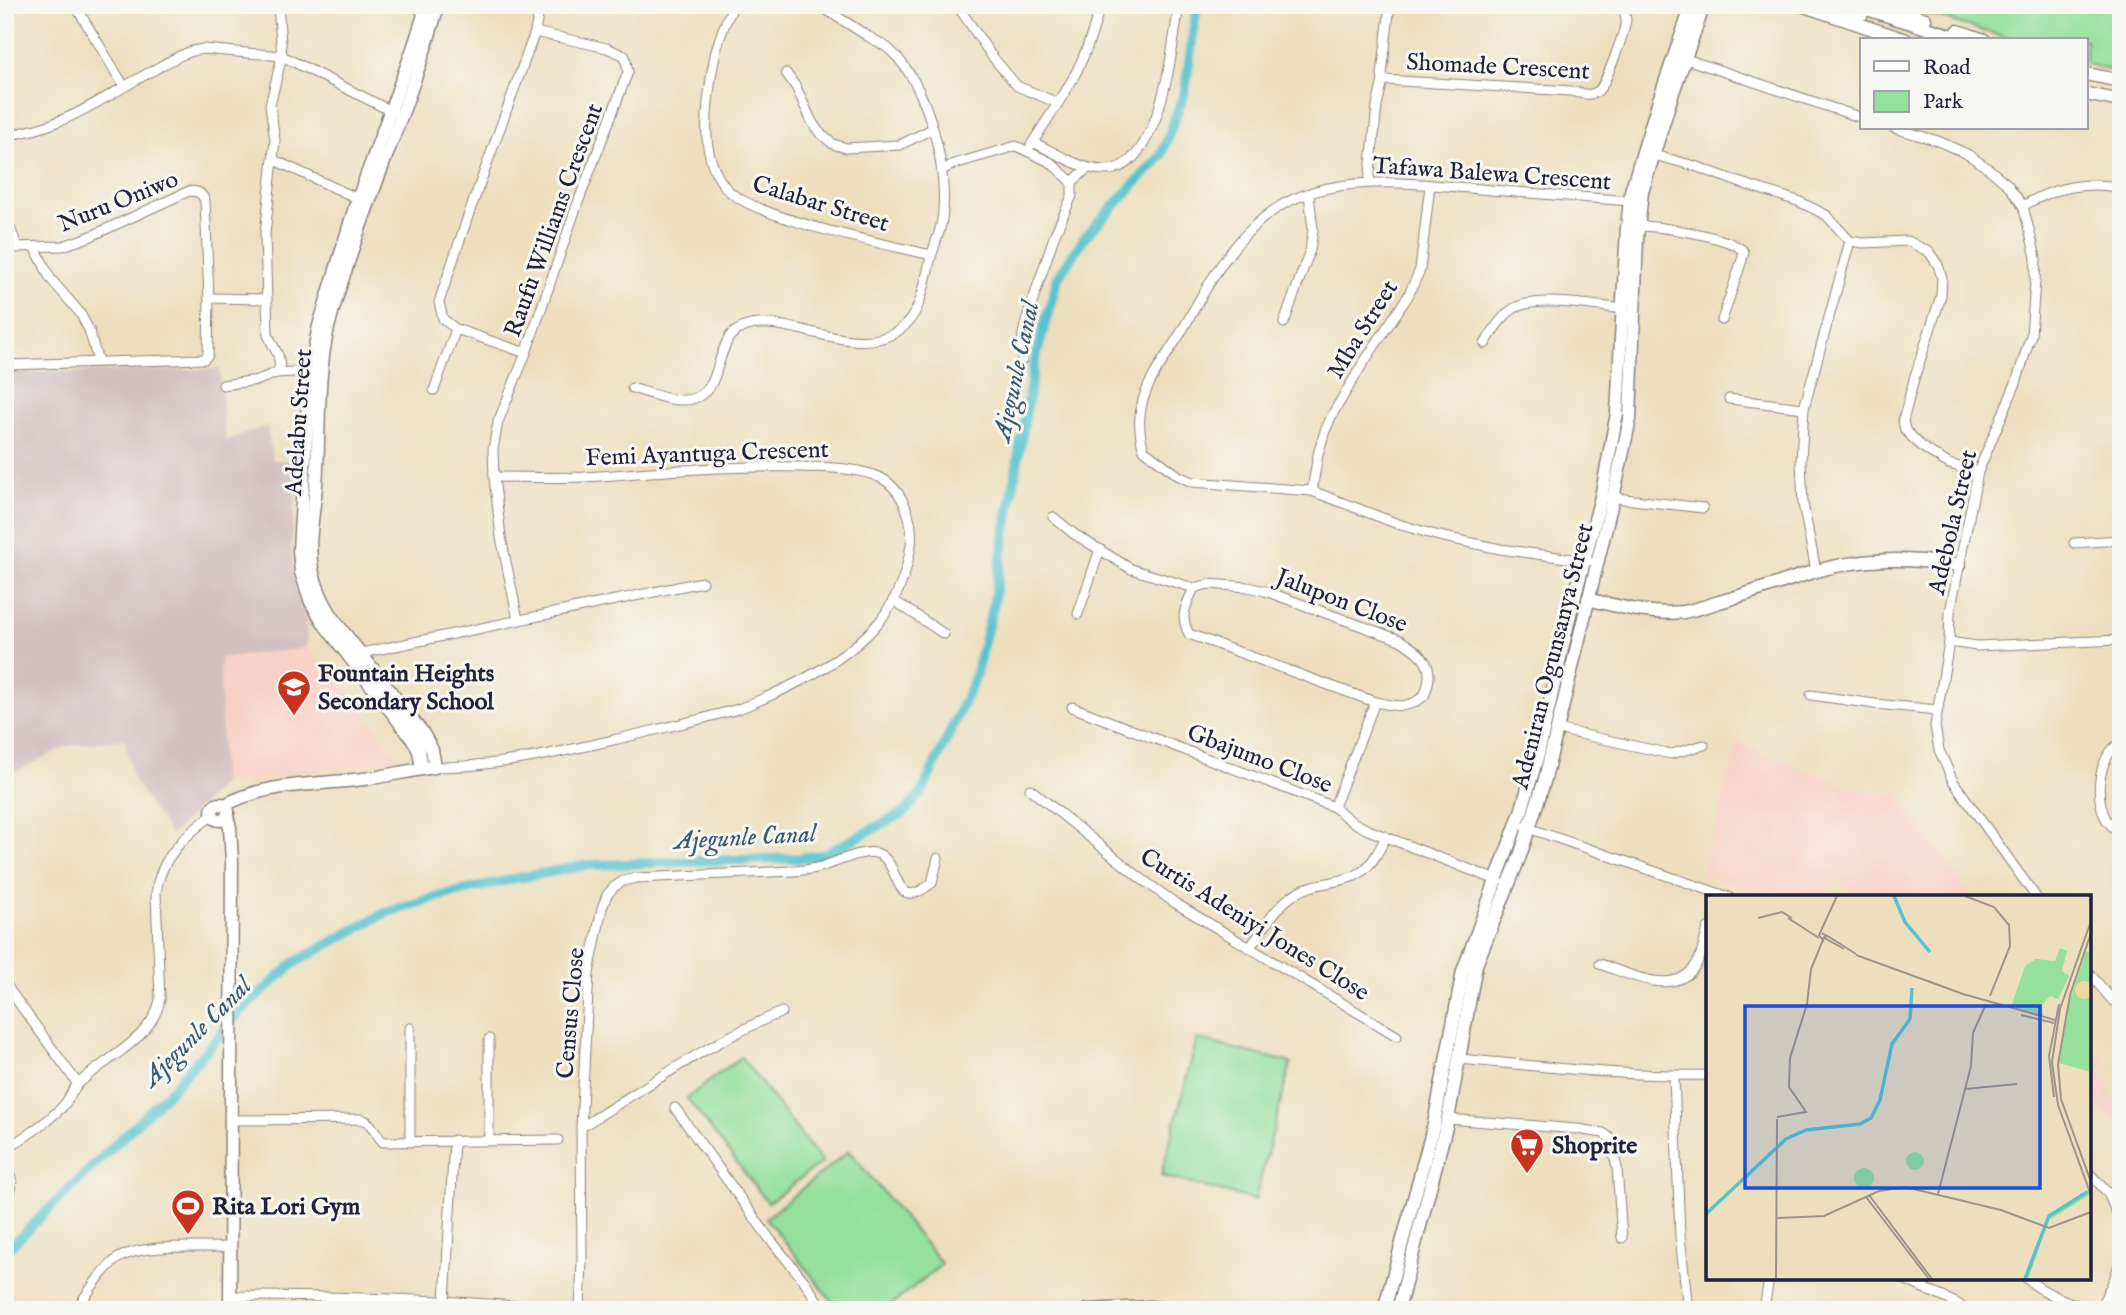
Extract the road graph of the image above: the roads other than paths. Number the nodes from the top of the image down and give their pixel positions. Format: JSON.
{"nodes":[{"id":1,"x":75,"y":5,"type":"edge"},
{"id":2,"x":278,"y":5,"type":"edge"},
{"id":3,"x":409,"y":5,"type":"edge"},
{"id":4,"x":540,"y":5,"type":"edge"},
{"id":5,"x":734,"y":5,"type":"edge"},
{"id":6,"x":819,"y":5,"type":"edge"},
{"id":7,"x":957,"y":5,"type":"edge"},
{"id":8,"x":1100,"y":5,"type":"edge"},
{"id":9,"x":1178,"y":5,"type":"edge"},
{"id":10,"x":1390,"y":5,"type":"edge"},
{"id":11,"x":1616,"y":5,"type":"edge"},
{"id":12,"x":1692,"y":5,"type":"edge"},
{"id":13,"x":1704,"y":5,"type":"edge"},
{"id":14,"x":1801,"y":5,"type":"edge"},
{"id":15,"x":1835,"y":5,"type":"edge"},
{"id":16,"x":1854,"y":5,"type":"edge"},
{"id":17,"x":1884,"y":5,"type":"edge"},
{"id":18,"x":431,"y":10,"type":"edge"},
{"id":19,"x":1896,"y":22,"type":"junction"},
{"id":20,"x":535,"y":32,"type":"junction"},
{"id":21,"x":1900,"y":38,"type":"edge"},
{"id":22,"x":1932,"y":38,"type":"edge"},
{"id":23,"x":1957,"y":38,"type":"edge"},
{"id":24,"x":1978,"y":38,"type":"edge"},
{"id":25,"x":282,"y":56,"type":"junction"},
{"id":26,"x":1680,"y":57,"type":"junction"},
{"id":27,"x":786,"y":73,"type":"dead end"},
{"id":28,"x":2088,"y":74,"type":"edge"},
{"id":29,"x":1383,"y":80,"type":"junction"},
{"id":30,"x":2121,"y":80,"type":"edge"},
{"id":31,"x":124,"y":86,"type":"junction"},
{"id":32,"x":2088,"y":94,"type":"edge"},
{"id":33,"x":2121,"y":101,"type":"edge"},
{"id":34,"x":1058,"y":103,"type":"junction"},
{"id":35,"x":396,"y":113,"type":"junction"},
{"id":36,"x":1860,"y":117,"type":"edge"},
{"id":37,"x":932,"y":130,"type":"junction"},
{"id":38,"x":1901,"y":130,"type":"edge"},
{"id":39,"x":5,"y":135,"type":"edge"},
{"id":40,"x":1030,"y":146,"type":"junction"},
{"id":41,"x":1648,"y":153,"type":"junction"},
{"id":42,"x":274,"y":160,"type":"junction"},
{"id":43,"x":1088,"y":168,"type":"junction"},
{"id":44,"x":942,"y":170,"type":"junction"},
{"id":45,"x":1072,"y":182,"type":"junction"},
{"id":46,"x":1369,"y":183,"type":"junction"},
{"id":47,"x":1430,"y":185,"type":"junction"},
{"id":48,"x":2121,"y":188,"type":"edge"},
{"id":49,"x":1309,"y":194,"type":"junction"},
{"id":50,"x":363,"y":201,"type":"junction"},
{"id":51,"x":1629,"y":201,"type":"junction"},
{"id":52,"x":2023,"y":206,"type":"junction"},
{"id":53,"x":5,"y":215,"type":"edge"},
{"id":54,"x":1632,"y":226,"type":"junction"},
{"id":55,"x":1850,"y":242,"type":"junction"},
{"id":56,"x":5,"y":247,"type":"edge"},
{"id":57,"x":35,"y":247,"type":"junction"},
{"id":58,"x":18,"y":248,"type":"junction"},
{"id":59,"x":931,"y":255,"type":"junction"},
{"id":60,"x":209,"y":299,"type":"junction"},
{"id":61,"x":266,"y":299,"type":"junction"},
{"id":62,"x":1623,"y":309,"type":"junction"},
{"id":63,"x":1722,"y":320,"type":"dead end"},
{"id":64,"x":1284,"y":323,"type":"dead end"},
{"id":65,"x":456,"y":329,"type":"junction"},
{"id":66,"x":1485,"y":344,"type":"dead end"},
{"id":67,"x":526,"y":353,"type":"junction"},
{"id":68,"x":1022,"y":360,"type":"dead end"},
{"id":69,"x":98,"y":361,"type":"junction"},
{"id":70,"x":5,"y":365,"type":"edge"},
{"id":71,"x":276,"y":373,"type":"junction"},
{"id":72,"x":315,"y":375,"type":"junction"},
{"id":73,"x":223,"y":385,"type":"dead end"},
{"id":74,"x":632,"y":388,"type":"dead end"},
{"id":75,"x":434,"y":390,"type":"dead end"},
{"id":76,"x":1729,"y":399,"type":"dead end"},
{"id":77,"x":1804,"y":408,"type":"junction"},
{"id":78,"x":1978,"y":472,"type":"junction"},
{"id":79,"x":494,"y":477,"type":"junction"},
{"id":80,"x":1312,"y":491,"type":"junction"},
{"id":81,"x":1607,"y":497,"type":"junction"},
{"id":82,"x":1703,"y":508,"type":"dead end"},
{"id":83,"x":1054,"y":517,"type":"dead end"},
{"id":84,"x":2121,"y":540,"type":"edge"},
{"id":85,"x":2074,"y":542,"type":"dead end"},
{"id":86,"x":1100,"y":550,"type":"junction"},
{"id":87,"x":1591,"y":562,"type":"junction"},
{"id":88,"x":1959,"y":565,"type":"junction"},
{"id":89,"x":1816,"y":571,"type":"junction"},
{"id":90,"x":702,"y":582,"type":"dead end"},
{"id":91,"x":1194,"y":588,"type":"junction"},
{"id":92,"x":1587,"y":599,"type":"junction"},
{"id":93,"x":894,"y":600,"type":"junction"},
{"id":94,"x":1078,"y":614,"type":"dead end"},
{"id":95,"x":518,"y":620,"type":"junction"},
{"id":96,"x":944,"y":634,"type":"dead end"},
{"id":97,"x":2121,"y":640,"type":"edge"},
{"id":98,"x":1949,"y":642,"type":"junction"},
{"id":99,"x":354,"y":655,"type":"junction"},
{"id":100,"x":1811,"y":695,"type":"dead end"},
{"id":101,"x":1375,"y":702,"type":"junction"},
{"id":102,"x":1072,"y":707,"type":"dead end"},
{"id":103,"x":1938,"y":710,"type":"junction"},
{"id":104,"x":1557,"y":729,"type":"junction"},
{"id":105,"x":2121,"y":742,"type":"edge"},
{"id":106,"x":1704,"y":745,"type":"dead end"},
{"id":107,"x":435,"y":768,"type":"junction"},
{"id":108,"x":1030,"y":789,"type":"dead end"},
{"id":109,"x":1334,"y":807,"type":"junction"},
{"id":110,"x":226,"y":811,"type":"junction"},
{"id":111,"x":213,"y":815,"type":"joint"},
{"id":112,"x":1522,"y":826,"type":"junction"},
{"id":113,"x":2121,"y":836,"type":"edge"},
{"id":114,"x":1385,"y":838,"type":"junction"},
{"id":115,"x":938,"y":858,"type":"dead end"},
{"id":116,"x":1501,"y":882,"type":"junction"},
{"id":117,"x":1718,"y":895,"type":"edge"},
{"id":118,"x":2035,"y":895,"type":"edge"},
{"id":119,"x":1706,"y":934,"type":"edge"},
{"id":120,"x":1250,"y":947,"type":"junction"},
{"id":121,"x":1600,"y":964,"type":"dead end"},
{"id":122,"x":2091,"y":975,"type":"edge"},
{"id":123,"x":5,"y":984,"type":"edge"},
{"id":124,"x":2117,"y":1002,"type":"edge"},
{"id":125,"x":782,"y":1012,"type":"dead end"},
{"id":126,"x":410,"y":1028,"type":"dead end"},
{"id":127,"x":1397,"y":1036,"type":"dead end"},
{"id":128,"x":489,"y":1039,"type":"dead end"},
{"id":129,"x":1459,"y":1059,"type":"junction"},
{"id":130,"x":1706,"y":1075,"type":"edge"},
{"id":131,"x":1674,"y":1076,"type":"junction"},
{"id":132,"x":78,"y":1084,"type":"junction"},
{"id":133,"x":675,"y":1108,"type":"dead end"},
{"id":134,"x":1448,"y":1119,"type":"junction"},
{"id":135,"x":230,"y":1120,"type":"junction"},
{"id":136,"x":581,"y":1127,"type":"junction"},
{"id":137,"x":454,"y":1140,"type":"junction"},
{"id":138,"x":489,"y":1140,"type":"junction"},
{"id":139,"x":558,"y":1140,"type":"dead end"},
{"id":140,"x":410,"y":1142,"type":"junction"},
{"id":141,"x":5,"y":1148,"type":"edge"},
{"id":142,"x":1429,"y":1164,"type":"junction"},
{"id":143,"x":5,"y":1165,"type":"edge"},
{"id":144,"x":2091,"y":1175,"type":"edge"},
{"id":145,"x":5,"y":1195,"type":"edge"},
{"id":146,"x":2121,"y":1223,"type":"edge"},
{"id":147,"x":1622,"y":1238,"type":"dead end"},
{"id":148,"x":230,"y":1247,"type":"junction"},
{"id":149,"x":2121,"y":1258,"type":"edge"},
{"id":150,"x":1769,"y":1280,"type":"edge"},
{"id":151,"x":1904,"y":1280,"type":"edge"},
{"id":152,"x":2027,"y":1280,"type":"edge"},
{"id":153,"x":230,"y":1296,"type":"junction"},
{"id":154,"x":445,"y":1301,"type":"junction"},
{"id":155,"x":517,"y":1306,"type":"dead end"},
{"id":156,"x":76,"y":1310,"type":"edge"},
{"id":157,"x":230,"y":1310,"type":"edge"},
{"id":158,"x":580,"y":1310,"type":"edge"},
{"id":159,"x":823,"y":1310,"type":"edge"},
{"id":160,"x":1086,"y":1310,"type":"edge"},
{"id":161,"x":1189,"y":1310,"type":"edge"},
{"id":162,"x":1384,"y":1310,"type":"edge"},
{"id":163,"x":1398,"y":1310,"type":"edge"},
{"id":164,"x":1688,"y":1310,"type":"edge"},
{"id":165,"x":1764,"y":1310,"type":"edge"},
{"id":166,"x":1966,"y":1310,"type":"edge"},
{"id":167,"x":2091,"y":1310,"type":"edge"},
{"id":168,"x":2099,"y":1310,"type":"edge"}],
"edges":[{"from":1,"to":31,"type":"street"},
{"from":2,"to":25,"type":"street"},
{"from":3,"to":18,"type":"street"},
{"from":4,"to":20,"type":"street"},
{"from":5,"to":59,"type":"street","name":"Calabar Street"},
{"from":6,"to":37,"type":"street"},
{"from":7,"to":34,"type":"street"},
{"from":8,"to":34,"type":"street"},
{"from":9,"to":43,"type":"street"},
{"from":10,"to":29,"type":"street"},
{"from":11,"to":29,"type":"street","name":"Shomade Crescent"},
{"from":12,"to":26,"type":"main road","name":"Adeniran Ogunsanya Street"},
{"from":13,"to":26,"type":"main road","name":"Adeniran Ogunsanya Street"},
{"from":14,"to":21,"type":"main road"},
{"from":15,"to":19,"type":"main road"},
{"from":16,"to":19,"type":"main road"},
{"from":17,"to":24,"type":"main road"},
{"from":18,"to":35,"type":"main road","name":"Adelabu Street"},
{"from":19,"to":22,"type":"main road"},
{"from":19,"to":23,"type":"main road"},
{"from":20,"to":65,"type":"street"},
{"from":20,"to":67,"type":"street","name":"Raufu Williams Crescent"},
{"from":25,"to":31,"type":"street"},
{"from":25,"to":35,"type":"street"},
{"from":25,"to":42,"type":"street"},
{"from":26,"to":36,"type":"street"},
{"from":26,"to":41,"type":"main road","name":"Adeniran Ogunsanya Street"},
{"from":27,"to":37,"type":"street"},
{"from":28,"to":30,"type":"main road"},
{"from":29,"to":46,"type":"street"},
{"from":31,"to":39,"type":"street"},
{"from":32,"to":33,"type":"main road"},
{"from":34,"to":40,"type":"street"},
{"from":35,"to":50,"type":"main road","name":"Adelabu Street"},
{"from":37,"to":44,"type":"street"},
{"from":38,"to":52,"type":"street","name":"Adebola Street"},
{"from":40,"to":43,"type":"street"},
{"from":40,"to":44,"type":"street"},
{"from":40,"to":45,"type":"street"},
{"from":41,"to":51,"type":"main road","name":"Adeniran Ogunsanya Street"},
{"from":41,"to":54,"type":"main road","name":"Adeniran Ogunsanya Street"},
{"from":41,"to":55,"type":"street"},
{"from":42,"to":50,"type":"street"},
{"from":42,"to":61,"type":"street"},
{"from":43,"to":45,"type":"street"},
{"from":44,"to":59,"type":"street"},
{"from":45,"to":68,"type":"street"},
{"from":46,"to":47,"type":"street","name":"Tafawa Balewa Crescent"},
{"from":46,"to":49,"type":"street","name":"Tafawa Balewa Crescent"},
{"from":47,"to":51,"type":"street","name":"Tafawa Balewa Crescent"},
{"from":47,"to":80,"type":"street","name":"Mba Street"},
{"from":48,"to":52,"type":"street"},
{"from":49,"to":64,"type":"street"},
{"from":49,"to":80,"type":"street","name":"Tafawa Balewa Crescent"},
{"from":50,"to":72,"type":"main road","name":"Adelabu Street"},
{"from":51,"to":54,"type":"main road","name":"Adeniran Ogunsanya Street"},
{"from":52,"to":78,"type":"street","name":"Adebola Street"},
{"from":53,"to":58,"type":"street"},
{"from":54,"to":62,"type":"main road","name":"Adeniran Ogunsanya Street"},
{"from":54,"to":63,"type":"street"},
{"from":54,"to":81,"type":"main road","name":"Adeniran Ogunsanya Street"},
{"from":55,"to":77,"type":"street"},
{"from":55,"to":78,"type":"street"},
{"from":56,"to":58,"type":"street","name":"Nuru Oniwo"},
{"from":57,"to":58,"type":"street","name":"Nuru Oniwo"},
{"from":57,"to":60,"type":"street","name":"Nuru Oniwo"},
{"from":57,"to":69,"type":"street"},
{"from":59,"to":74,"type":"street"},
{"from":60,"to":61,"type":"street"},
{"from":60,"to":69,"type":"street"},
{"from":61,"to":71,"type":"street"},
{"from":62,"to":66,"type":"street"},
{"from":62,"to":81,"type":"main road","name":"Adeniran Ogunsanya Street"},
{"from":65,"to":67,"type":"street","name":"Raufu Williams Crescent"},
{"from":65,"to":75,"type":"street"},
{"from":67,"to":79,"type":"street"},
{"from":69,"to":70,"type":"street"},
{"from":71,"to":72,"type":"street"},
{"from":71,"to":73,"type":"street"},
{"from":72,"to":99,"type":"main road","name":"Adelabu Street"},
{"from":76,"to":77,"type":"street"},
{"from":77,"to":89,"type":"street"},
{"from":78,"to":88,"type":"street","name":"Adebola Street"},
{"from":79,"to":93,"type":"street","name":"Femi Ayantuga Crescent"},
{"from":79,"to":95,"type":"street"},
{"from":80,"to":87,"type":"street","name":"Tafawa Balewa Crescent"},
{"from":81,"to":82,"type":"street"},
{"from":81,"to":87,"type":"main road","name":"Adeniran Ogunsanya Street"},
{"from":83,"to":86,"type":"street","name":"Jalupon Close"},
{"from":84,"to":85,"type":"street"},
{"from":86,"to":91,"type":"street","name":"Jalupon Close"},
{"from":86,"to":94,"type":"street"},
{"from":87,"to":92,"type":"main road","name":"Adeniran Ogunsanya Street"},
{"from":87,"to":112,"type":"main road","name":"Adeniran Ogunsanya Street"},
{"from":88,"to":89,"type":"main road"},
{"from":88,"to":98,"type":"street","name":"Adebola Street"},
{"from":89,"to":92,"type":"main road"},
{"from":90,"to":95,"type":"street"},
{"from":91,"to":101,"type":"street","name":"Jalupon Close"},
{"from":91,"to":101,"type":"street","name":"Jalupon Close"},
{"from":92,"to":104,"type":"main road","name":"Adeniran Ogunsanya Street"},
{"from":93,"to":96,"type":"street"},
{"from":93,"to":107,"type":"street","name":"Femi Ayantuga Crescent"},
{"from":95,"to":99,"type":"street"},
{"from":97,"to":98,"type":"street"},
{"from":98,"to":103,"type":"street","name":"Adebola Street"},
{"from":99,"to":107,"type":"main road","name":"Adelabu Street"},
{"from":100,"to":103,"type":"street"},
{"from":101,"to":109,"type":"street"},
{"from":102,"to":109,"type":"street","name":"Gbajumo Close"},
{"from":103,"to":118,"type":"street","name":"Adebola Street"},
{"from":104,"to":106,"type":"street"},
{"from":104,"to":112,"type":"main road","name":"Adeniran Ogunsanya Street"},
{"from":105,"to":113,"type":"street"},
{"from":107,"to":110,"type":"main road"},
{"from":108,"to":120,"type":"street","name":"Curtis Adeniyi Jones Close"},
{"from":109,"to":114,"type":"street","name":"Gbajumo Close"},
{"from":110,"to":111,"type":"main road"},
{"from":110,"to":135,"type":"main road"},
{"from":111,"to":132,"type":"street"},
{"from":112,"to":116,"type":"main road","name":"Adeniran Ogunsanya Street"},
{"from":112,"to":117,"type":"street"},
{"from":114,"to":116,"type":"street","name":"Gbajumo Close"},
{"from":114,"to":120,"type":"street"},
{"from":115,"to":136,"type":"street","name":"Census Close"},
{"from":116,"to":129,"type":"main road","name":"Adeniran Ogunsanya Street"},
{"from":116,"to":142,"type":"main road","name":"Adeniran Ogunsanya Street"},
{"from":119,"to":121,"type":"street"},
{"from":120,"to":127,"type":"street","name":"Curtis Adeniyi Jones Close"},
{"from":122,"to":124,"type":"street"},
{"from":123,"to":132,"type":"street"},
{"from":125,"to":136,"type":"street"},
{"from":126,"to":140,"type":"street"},
{"from":128,"to":138,"type":"street"},
{"from":129,"to":131,"type":"street"},
{"from":129,"to":134,"type":"main road","name":"Adeniran Ogunsanya Street"},
{"from":130,"to":131,"type":"street"},
{"from":131,"to":164,"type":"street"},
{"from":132,"to":141,"type":"street"},
{"from":133,"to":159,"type":"street"},
{"from":134,"to":142,"type":"main road","name":"Adeniran Ogunsanya Street"},
{"from":134,"to":147,"type":"street"},
{"from":135,"to":140,"type":"street"},
{"from":135,"to":148,"type":"main road"},
{"from":136,"to":158,"type":"street","name":"Census Close"},
{"from":137,"to":138,"type":"street"},
{"from":137,"to":140,"type":"street"},
{"from":137,"to":154,"type":"street"},
{"from":138,"to":139,"type":"street"},
{"from":142,"to":162,"type":"main road","name":"Adeniran Ogunsanya Street"},
{"from":142,"to":163,"type":"main road","name":"Adeniran Ogunsanya Street"},
{"from":143,"to":145,"type":"street"},
{"from":144,"to":146,"type":"street"},
{"from":148,"to":153,"type":"main road"},
{"from":148,"to":156,"type":"street"},
{"from":149,"to":168,"type":"street"},
{"from":150,"to":165,"type":"street"},
{"from":151,"to":166,"type":"street"},
{"from":152,"to":167,"type":"street"},
{"from":153,"to":154,"type":"street"},
{"from":153,"to":157,"type":"main road"},
{"from":154,"to":155,"type":"street"},
{"from":160,"to":161,"type":"main road"}]}
